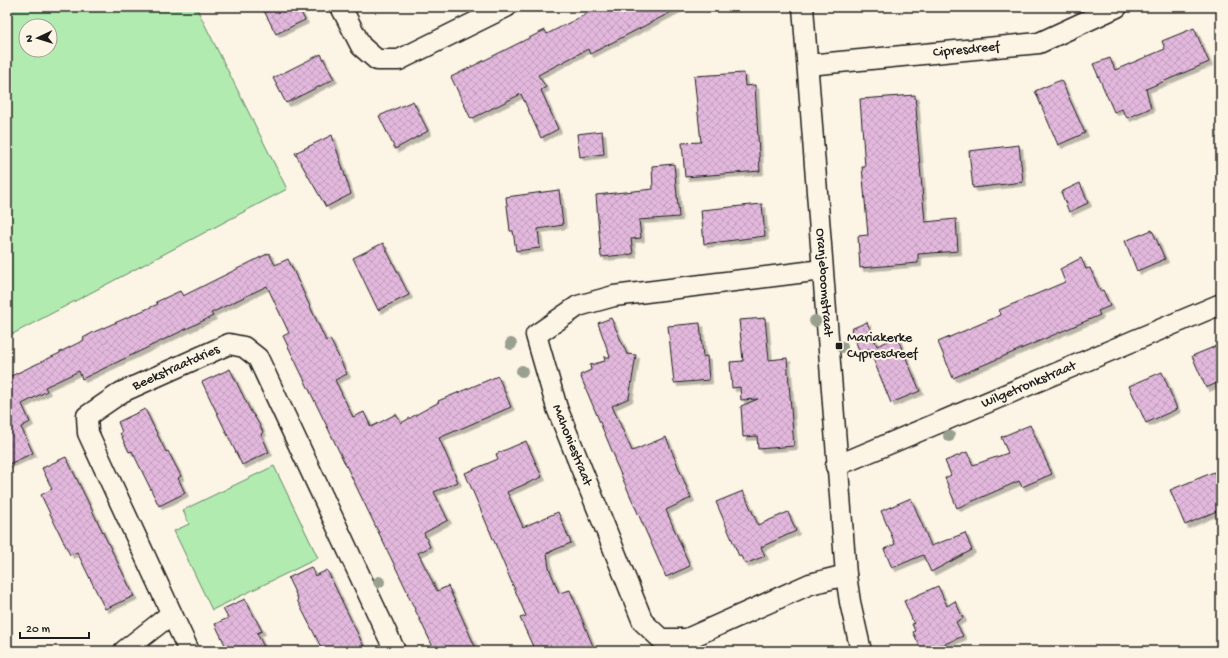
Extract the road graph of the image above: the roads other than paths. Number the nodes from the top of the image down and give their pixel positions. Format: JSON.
{"nodes":[{"id":1,"x":341,"y":7,"type":"edge"},
{"id":2,"x":506,"y":7,"type":"edge"},
{"id":3,"x":802,"y":7,"type":"edge"},
{"id":4,"x":1117,"y":7,"type":"edge"},
{"id":5,"x":808,"y":65,"type":"junction"},
{"id":6,"x":822,"y":270,"type":"junction"},
{"id":7,"x":1221,"y":304,"type":"edge"},
{"id":8,"x":836,"y":466,"type":"junction"},
{"id":9,"x":846,"y":575,"type":"junction"},
{"id":10,"x":170,"y":615,"type":"junction"},
{"id":11,"x":124,"y":651,"type":"edge"},
{"id":12,"x":189,"y":651,"type":"edge"},
{"id":13,"x":395,"y":651,"type":"edge"},
{"id":14,"x":861,"y":651,"type":"edge"}],
"edges":[{"from":1,"to":2,"type":"street"},
{"from":3,"to":5,"type":"street","name":"Oranjeboomstraat"},
{"from":4,"to":5,"type":"street","name":"Cipresdreef"},
{"from":5,"to":6,"type":"street","name":"Oranjeboomstraat"},
{"from":6,"to":8,"type":"street","name":"Oranjeboomstraat"},
{"from":6,"to":9,"type":"street","name":"Mahoniestraat"},
{"from":7,"to":8,"type":"street","name":"Wilgetronkstraat"},
{"from":8,"to":9,"type":"street","name":"Oranjeboomstraat"},
{"from":9,"to":14,"type":"street","name":"Oranjeboomstraat"},
{"from":10,"to":11,"type":"street"},
{"from":10,"to":12,"type":"street","name":"Beekstraatdries"},
{"from":10,"to":13,"type":"street","name":"Beekstraatdries"}]}
